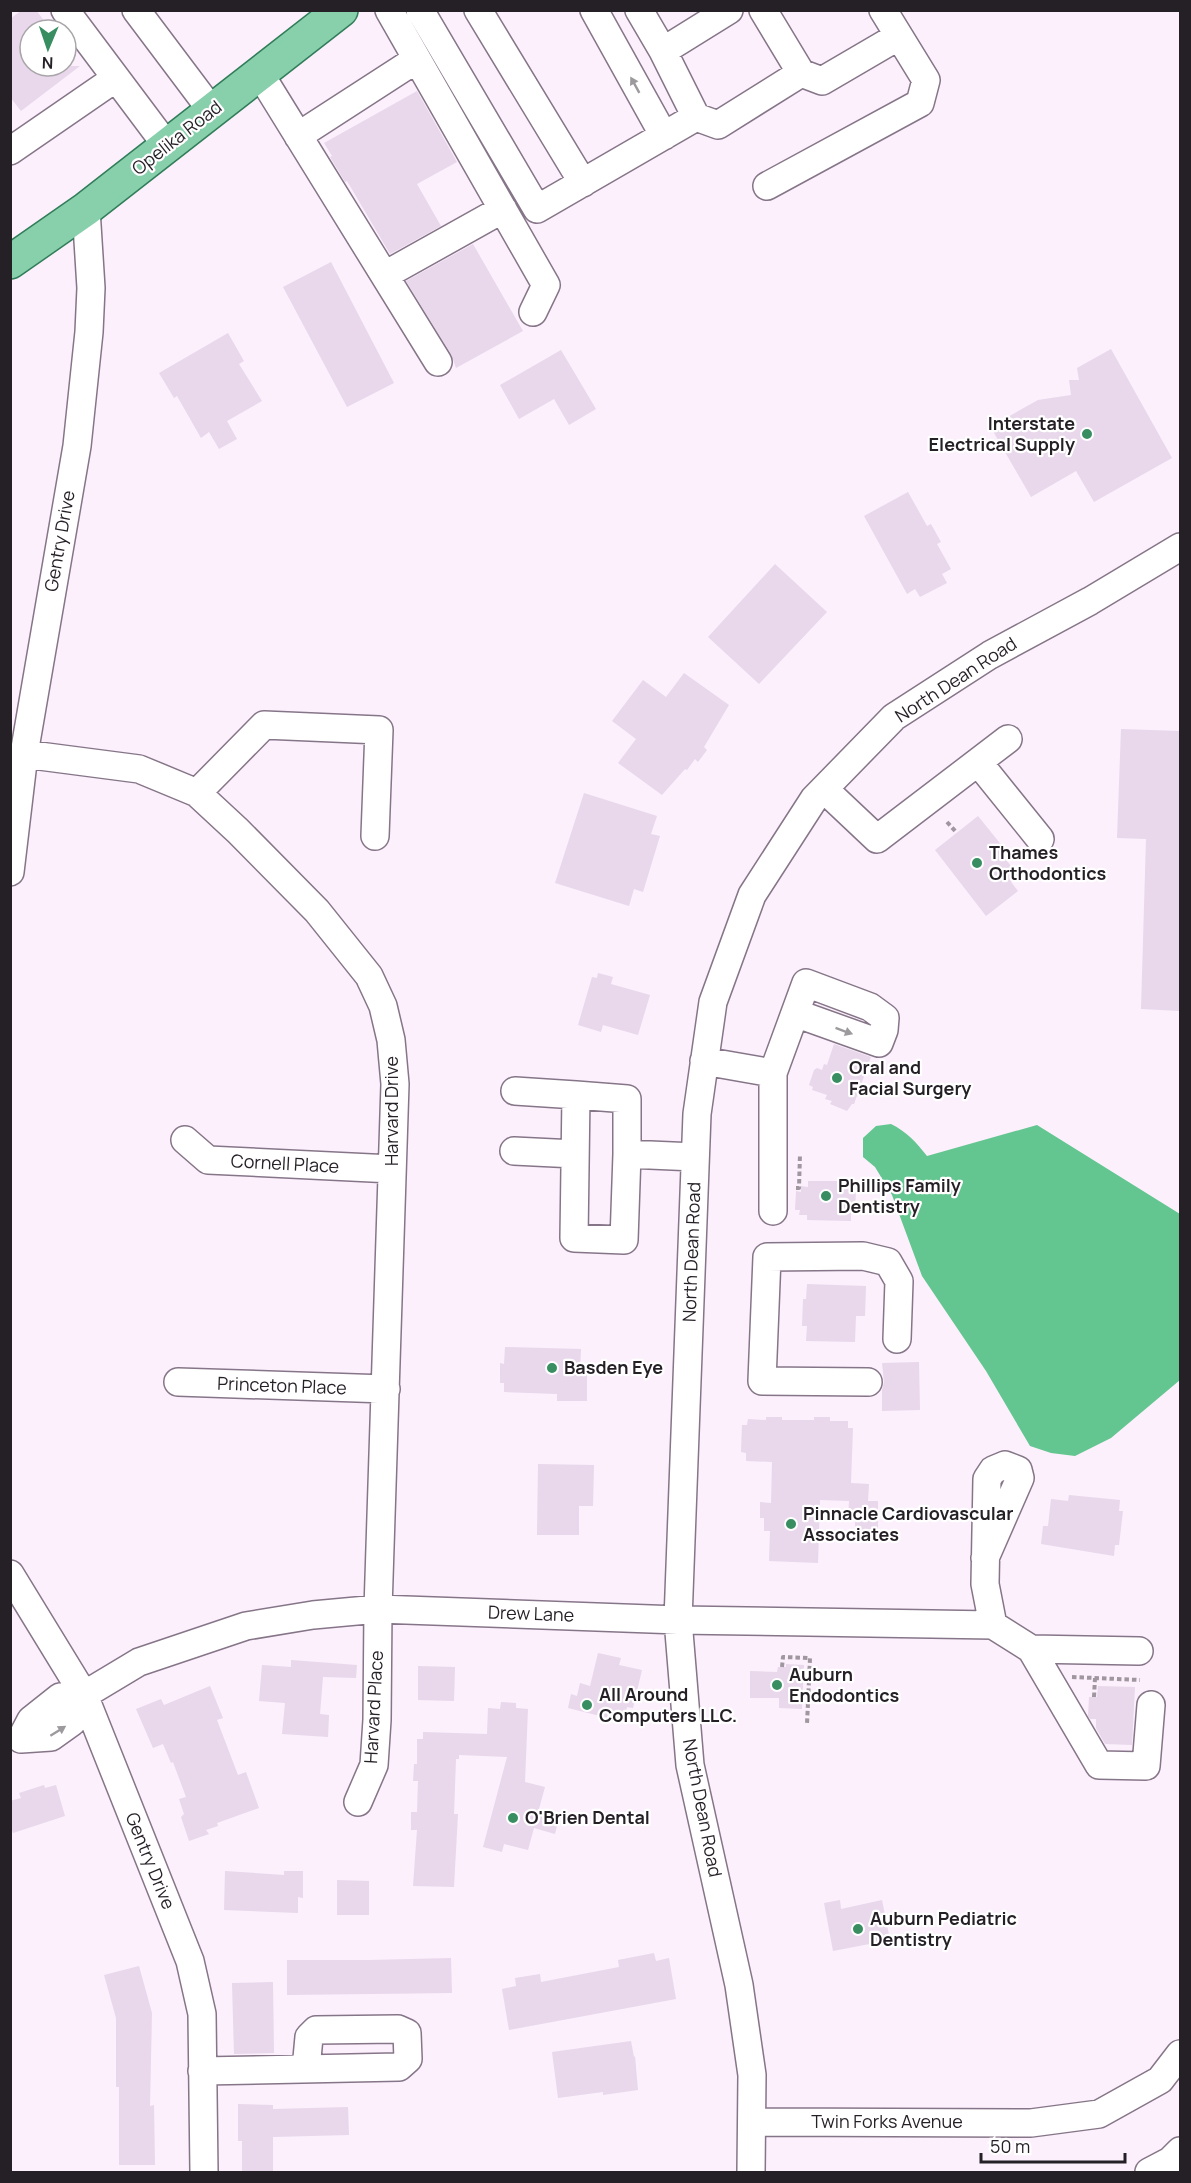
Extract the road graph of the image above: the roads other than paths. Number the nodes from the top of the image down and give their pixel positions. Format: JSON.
{"nodes":[{"id":1,"x":65,"y":10,"type":"edge"},
{"id":2,"x":136,"y":10,"type":"edge"},
{"id":3,"x":389,"y":10,"type":"edge"},
{"id":4,"x":478,"y":10,"type":"edge"},
{"id":5,"x":594,"y":10,"type":"edge"},
{"id":6,"x":639,"y":10,"type":"edge"},
{"id":7,"x":729,"y":10,"type":"edge"},
{"id":8,"x":763,"y":10,"type":"edge"},
{"id":9,"x":883,"y":10,"type":"edge"},
{"id":10,"x":335,"y":12,"type":"edge"},
{"id":11,"x":432,"y":14,"type":"edge"},
{"id":12,"x":899,"y":36,"type":"junction"},
{"id":13,"x":663,"y":51,"type":"junction"},
{"id":14,"x":417,"y":59,"type":"junction"},
{"id":15,"x":801,"y":73,"type":"junction"},
{"id":16,"x":260,"y":74,"type":"junction"},
{"id":17,"x":116,"y":78,"type":"junction"},
{"id":18,"x":212,"y":111,"type":"junction"},
{"id":19,"x":696,"y":117,"type":"junction"},
{"id":20,"x":298,"y":136,"type":"junction"},
{"id":21,"x":664,"y":136,"type":"junction"},
{"id":22,"x":167,"y":146,"type":"junction"},
{"id":23,"x":10,"y":151,"type":"edge"},
{"id":24,"x":583,"y":183,"type":"junction"},
{"id":25,"x":766,"y":186,"type":"dead end"},
{"id":26,"x":86,"y":209,"type":"junction"},
{"id":27,"x":503,"y":209,"type":"junction"},
{"id":28,"x":10,"y":262,"type":"edge"},
{"id":29,"x":385,"y":274,"type":"junction"},
{"id":30,"x":533,"y":312,"type":"dead end"},
{"id":31,"x":438,"y":362,"type":"dead end"},
{"id":32,"x":1180,"y":547,"type":"edge"},
{"id":33,"x":1008,"y":739,"type":"dead end"},
{"id":34,"x":24,"y":754,"type":"junction"},
{"id":35,"x":978,"y":762,"type":"junction"},
{"id":36,"x":824,"y":789,"type":"junction"},
{"id":37,"x":197,"y":793,"type":"junction"},
{"id":38,"x":375,"y":836,"type":"dead end"},
{"id":39,"x":1040,"y":839,"type":"dead end"},
{"id":40,"x":10,"y":872,"type":"edge"},
{"id":41,"x":884,"y":1030,"type":"dead end"},
{"id":42,"x":704,"y":1061,"type":"junction"},
{"id":43,"x":773,"y":1073,"type":"junction"},
{"id":44,"x":515,"y":1091,"type":"dead end"},
{"id":45,"x":576,"y":1095,"type":"junction"},
{"id":46,"x":185,"y":1140,"type":"dead end"},
{"id":47,"x":514,"y":1151,"type":"dead end"},
{"id":48,"x":575,"y":1154,"type":"junction"},
{"id":49,"x":627,"y":1154,"type":"junction"},
{"id":50,"x":695,"y":1157,"type":"junction"},
{"id":51,"x":392,"y":1169,"type":"junction"},
{"id":52,"x":773,"y":1211,"type":"dead end"},
{"id":53,"x":897,"y":1339,"type":"dead end"},
{"id":54,"x":178,"y":1382,"type":"dead end"},
{"id":55,"x":868,"y":1382,"type":"dead end"},
{"id":56,"x":386,"y":1389,"type":"junction"},
{"id":57,"x":985,"y":1558,"type":"dead end"},
{"id":58,"x":10,"y":1574,"type":"edge"},
{"id":59,"x":378,"y":1609,"type":"junction"},
{"id":60,"x":678,"y":1620,"type":"junction"},
{"id":61,"x":993,"y":1625,"type":"junction"},
{"id":62,"x":1031,"y":1649,"type":"junction"},
{"id":63,"x":1140,"y":1651,"type":"dead end"},
{"id":64,"x":84,"y":1695,"type":"junction"},
{"id":65,"x":1151,"y":1705,"type":"dead end"},
{"id":66,"x":16,"y":1739,"type":"edge"},
{"id":67,"x":358,"y":1803,"type":"dead end"},
{"id":68,"x":1180,"y":2057,"type":"edge"},
{"id":69,"x":306,"y":2069,"type":"dead end"},
{"id":70,"x":202,"y":2071,"type":"junction"},
{"id":71,"x":752,"y":2122,"type":"junction"},
{"id":72,"x":204,"y":2172,"type":"edge"},
{"id":73,"x":752,"y":2172,"type":"edge"}],
"edges":[{"from":1,"to":17,"type":"street"},
{"from":2,"to":18,"type":"street"},
{"from":3,"to":14,"type":"street"},
{"from":4,"to":24,"type":"street"},
{"from":21,"to":5,"type":"street","one_way":true},
{"from":6,"to":13,"type":"street"},
{"from":7,"to":13,"type":"street"},
{"from":8,"to":15,"type":"street"},
{"from":9,"to":12,"type":"street"},
{"from":10,"to":16,"type":"main road","name":"Opelika Road"},
{"from":11,"to":24,"type":"street"},
{"from":12,"to":15,"type":"street"},
{"from":12,"to":25,"type":"street"},
{"from":13,"to":19,"type":"street"},
{"from":14,"to":20,"type":"street"},
{"from":14,"to":27,"type":"street"},
{"from":15,"to":19,"type":"street"},
{"from":16,"to":18,"type":"main road","name":"Opelika Road"},
{"from":16,"to":20,"type":"street"},
{"from":17,"to":22,"type":"street"},
{"from":17,"to":23,"type":"street"},
{"from":18,"to":22,"type":"main road","name":"Opelika Road"},
{"from":19,"to":21,"type":"street"},
{"from":20,"to":29,"type":"street"},
{"from":21,"to":24,"type":"street"},
{"from":22,"to":26,"type":"main road","name":"Opelika Road"},
{"from":26,"to":28,"type":"main road","name":"Opelika Road"},
{"from":26,"to":34,"type":"street","name":"Gentry Drive"},
{"from":27,"to":29,"type":"street"},
{"from":27,"to":30,"type":"street"},
{"from":29,"to":31,"type":"street"},
{"from":32,"to":36,"type":"street","name":"North Dean Road"},
{"from":33,"to":35,"type":"street"},
{"from":34,"to":37,"type":"street","name":"Harvard Drive"},
{"from":34,"to":40,"type":"street","name":"Gentry Drive"},
{"from":35,"to":36,"type":"street"},
{"from":35,"to":39,"type":"street"},
{"from":36,"to":42,"type":"street","name":"North Dean Road"},
{"from":37,"to":38,"type":"street"},
{"from":37,"to":51,"type":"street","name":"Harvard Drive"},
{"from":41,"to":43,"type":"street"},
{"from":42,"to":43,"type":"street"},
{"from":42,"to":50,"type":"street","name":"North Dean Road"},
{"from":43,"to":52,"type":"street"},
{"from":44,"to":45,"type":"street"},
{"from":45,"to":48,"type":"street"},
{"from":45,"to":49,"type":"street"},
{"from":46,"to":51,"type":"street","name":"Cornell Place"},
{"from":47,"to":48,"type":"street"},
{"from":48,"to":49,"type":"street"},
{"from":49,"to":50,"type":"street"},
{"from":50,"to":60,"type":"street","name":"North Dean Road"},
{"from":51,"to":56,"type":"street","name":"Harvard Drive"},
{"from":53,"to":55,"type":"street"},
{"from":54,"to":56,"type":"street","name":"Princeton Place"},
{"from":56,"to":59,"type":"street","name":"Harvard Drive"},
{"from":57,"to":61,"type":"street"},
{"from":58,"to":64,"type":"street","name":"Gentry Drive"},
{"from":59,"to":60,"type":"street","name":"Drew Lane"},
{"from":59,"to":64,"type":"street","name":"Drew Lane"},
{"from":59,"to":67,"type":"street","name":"Harvard Place"},
{"from":60,"to":61,"type":"street","name":"Drew Lane"},
{"from":60,"to":71,"type":"street","name":"North Dean Road"},
{"from":61,"to":62,"type":"street"},
{"from":62,"to":63,"type":"street"},
{"from":62,"to":65,"type":"street"},
{"from":64,"to":66,"type":"street","name":"Drew Lane"},
{"from":64,"to":70,"type":"street","name":"Gentry Drive"},
{"from":68,"to":71,"type":"street","name":"Twin Forks Avenue"},
{"from":69,"to":70,"type":"street"},
{"from":70,"to":72,"type":"street","name":"Gentry Drive"},
{"from":71,"to":73,"type":"street","name":"North Dean Road"}]}
